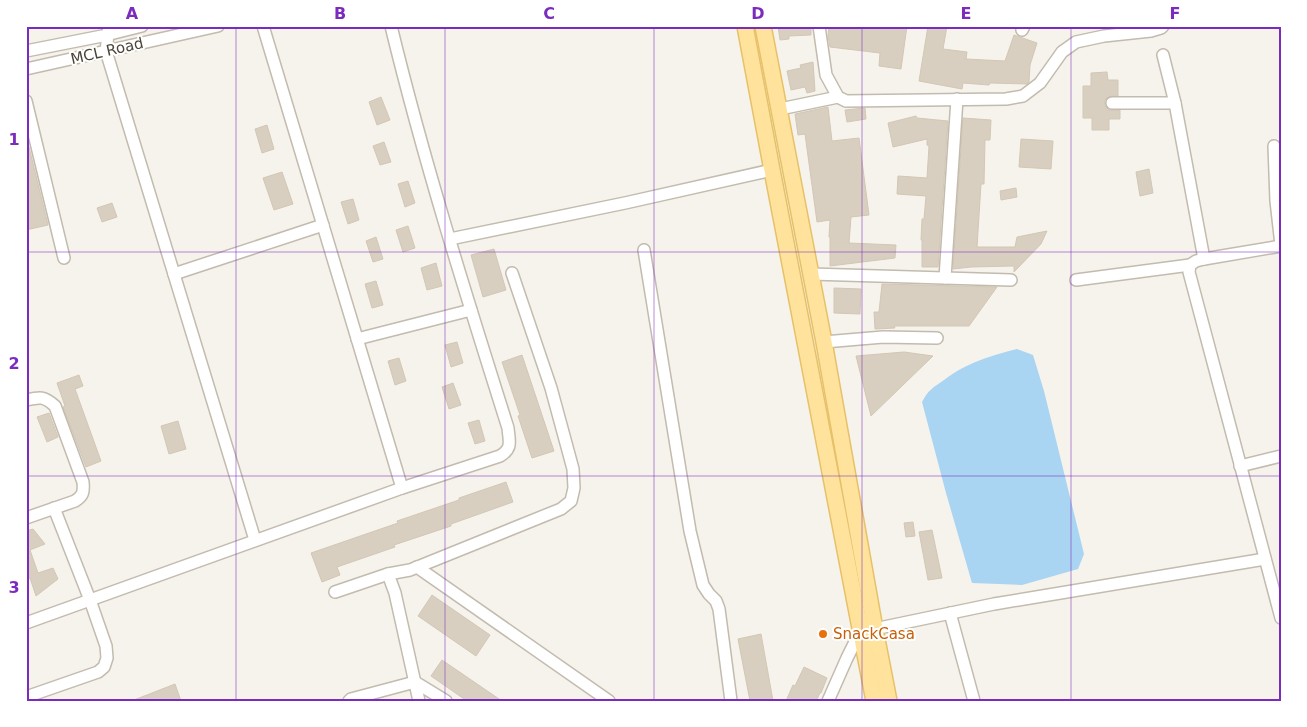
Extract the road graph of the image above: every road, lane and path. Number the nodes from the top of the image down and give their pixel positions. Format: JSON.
{"nodes":[{"id":1,"x":142,"y":26,"type":"edge"},
{"id":2,"x":218,"y":26,"type":"edge"},
{"id":3,"x":263,"y":26,"type":"edge"},
{"id":4,"x":391,"y":26,"type":"edge"},
{"id":5,"x":745,"y":26,"type":"edge"},
{"id":6,"x":763,"y":26,"type":"edge"},
{"id":7,"x":819,"y":26,"type":"edge"},
{"id":8,"x":1164,"y":26,"type":"edge"},
{"id":9,"x":108,"y":30,"type":"edge"},
{"id":10,"x":26,"y":51,"type":"edge"},
{"id":11,"x":106,"y":51,"type":"junction"},
{"id":12,"x":1163,"y":55,"type":"dead end"},
{"id":13,"x":26,"y":69,"type":"edge"},
{"id":14,"x":838,"y":97,"type":"junction"},
{"id":15,"x":957,"y":99,"type":"junction"},
{"id":16,"x":26,"y":101,"type":"edge"},
{"id":17,"x":1112,"y":103,"type":"dead end"},
{"id":18,"x":1175,"y":103,"type":"junction"},
{"id":19,"x":780,"y":109,"type":"junction"},
{"id":20,"x":1274,"y":146,"type":"dead end"},
{"id":21,"x":772,"y":170,"type":"junction"},
{"id":22,"x":323,"y":225,"type":"junction"},
{"id":23,"x":450,"y":239,"type":"junction"},
{"id":24,"x":1281,"y":246,"type":"edge"},
{"id":25,"x":644,"y":250,"type":"dead end"},
{"id":26,"x":64,"y":258,"type":"dead end"},
{"id":27,"x":1204,"y":259,"type":"junction"},
{"id":28,"x":1190,"y":265,"type":"junction"},
{"id":29,"x":512,"y":273,"type":"dead end"},
{"id":30,"x":174,"y":274,"type":"junction"},
{"id":31,"x":811,"y":274,"type":"junction"},
{"id":32,"x":945,"y":278,"type":"junction"},
{"id":33,"x":1011,"y":280,"type":"dead end"},
{"id":34,"x":1076,"y":280,"type":"dead end"},
{"id":35,"x":471,"y":310,"type":"junction"},
{"id":36,"x":937,"y":338,"type":"dead end"},
{"id":37,"x":357,"y":339,"type":"junction"},
{"id":38,"x":824,"y":342,"type":"junction"},
{"id":39,"x":26,"y":400,"type":"edge"},
{"id":40,"x":1281,"y":456,"type":"edge"},
{"id":41,"x":1240,"y":466,"type":"junction"},
{"id":42,"x":402,"y":488,"type":"junction"},
{"id":43,"x":54,"y":508,"type":"junction"},
{"id":44,"x":26,"y":518,"type":"edge"},
{"id":45,"x":255,"y":540,"type":"junction"},
{"id":46,"x":1265,"y":558,"type":"junction"},
{"id":47,"x":417,"y":567,"type":"junction"},
{"id":48,"x":388,"y":574,"type":"junction"},
{"id":49,"x":335,"y":592,"type":"dead end"},
{"id":50,"x":90,"y":600,"type":"junction"},
{"id":51,"x":950,"y":613,"type":"junction"},
{"id":52,"x":1281,"y":618,"type":"edge"},
{"id":53,"x":26,"y":623,"type":"edge"},
{"id":54,"x":868,"y":631,"type":"junction"},
{"id":55,"x":414,"y":682,"type":"junction"},
{"id":56,"x":26,"y":697,"type":"edge"},
{"id":57,"x":349,"y":701,"type":"edge"},
{"id":58,"x":419,"y":701,"type":"edge"},
{"id":59,"x":446,"y":701,"type":"edge"},
{"id":60,"x":609,"y":701,"type":"edge"},
{"id":61,"x":731,"y":701,"type":"edge"},
{"id":62,"x":828,"y":701,"type":"edge"},
{"id":63,"x":874,"y":701,"type":"edge"},
{"id":64,"x":889,"y":701,"type":"edge"},
{"id":65,"x":974,"y":701,"type":"edge"}],
"edges":[{"from":1,"to":9,"type":"street","name":"MCL Road"},
{"from":2,"to":11,"type":"street","name":"MCL Road"},
{"from":3,"to":22,"type":"street"},
{"from":4,"to":23,"type":"street"},
{"from":5,"to":21,"type":"main road"},
{"from":6,"to":19,"type":"main road"},
{"from":7,"to":14,"type":"street"},
{"from":8,"to":15,"type":"street"},
{"from":9,"to":10,"type":"street","name":"MCL Road"},
{"from":9,"to":11,"type":"street"},
{"from":11,"to":13,"type":"street","name":"MCL Road"},
{"from":11,"to":30,"type":"street"},
{"from":12,"to":18,"type":"street"},
{"from":14,"to":15,"type":"street"},
{"from":14,"to":19,"type":"street"},
{"from":15,"to":32,"type":"street"},
{"from":16,"to":26,"type":"street"},
{"from":17,"to":18,"type":"street"},
{"from":18,"to":27,"type":"street"},
{"from":19,"to":31,"type":"main road"},
{"from":20,"to":24,"type":"street"},
{"from":21,"to":23,"type":"street"},
{"from":21,"to":54,"type":"main road"},
{"from":22,"to":30,"type":"street"},
{"from":22,"to":37,"type":"street"},
{"from":23,"to":35,"type":"street"},
{"from":24,"to":27,"type":"street"},
{"from":25,"to":61,"type":"street"},
{"from":27,"to":28,"type":"street"},
{"from":28,"to":34,"type":"street"},
{"from":28,"to":41,"type":"street"},
{"from":29,"to":47,"type":"street"},
{"from":30,"to":45,"type":"street"},
{"from":31,"to":32,"type":"street"},
{"from":31,"to":38,"type":"main road"},
{"from":32,"to":33,"type":"street"},
{"from":35,"to":37,"type":"street"},
{"from":35,"to":42,"type":"street"},
{"from":36,"to":38,"type":"street"},
{"from":37,"to":42,"type":"street"},
{"from":38,"to":54,"type":"main road"},
{"from":39,"to":43,"type":"street"},
{"from":40,"to":41,"type":"street"},
{"from":41,"to":46,"type":"street"},
{"from":42,"to":45,"type":"street"},
{"from":43,"to":44,"type":"street"},
{"from":43,"to":50,"type":"street"},
{"from":45,"to":50,"type":"street"},
{"from":46,"to":51,"type":"street"},
{"from":46,"to":52,"type":"street"},
{"from":47,"to":48,"type":"street"},
{"from":47,"to":60,"type":"street"},
{"from":48,"to":49,"type":"street"},
{"from":48,"to":55,"type":"street"},
{"from":50,"to":53,"type":"street"},
{"from":50,"to":56,"type":"street"},
{"from":51,"to":54,"type":"street"},
{"from":51,"to":65,"type":"street"},
{"from":54,"to":62,"type":"street"},
{"from":54,"to":63,"type":"main road"},
{"from":54,"to":64,"type":"main road"},
{"from":55,"to":57,"type":"street"},
{"from":55,"to":58,"type":"street"},
{"from":55,"to":59,"type":"street"}]}
